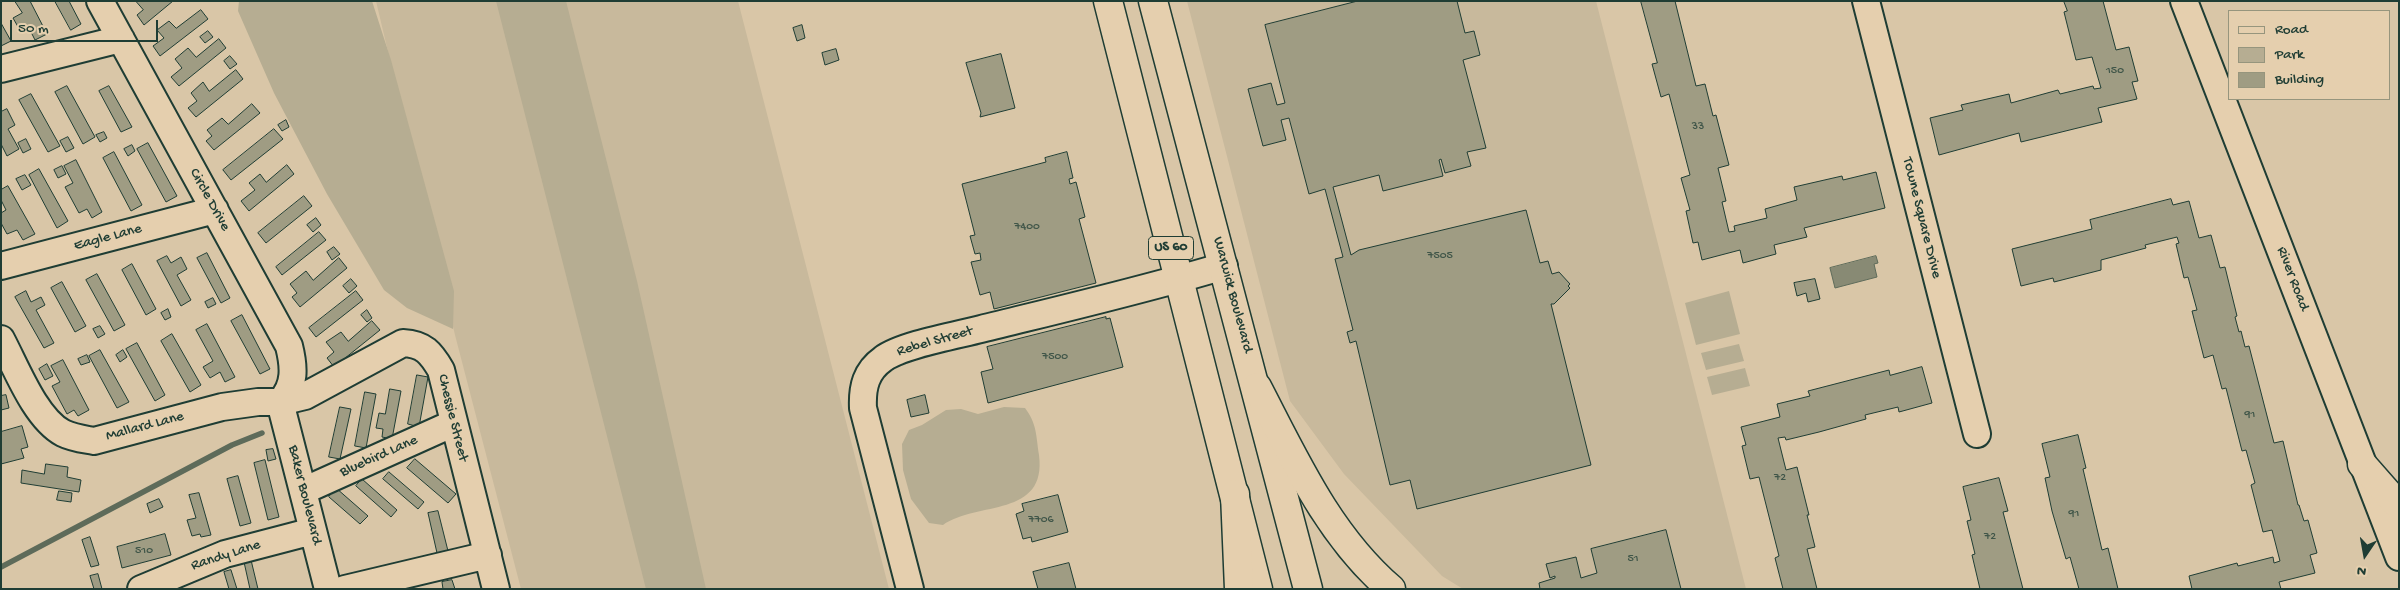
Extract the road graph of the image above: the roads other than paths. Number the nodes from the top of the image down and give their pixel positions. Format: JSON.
{"nodes":[{"id":1,"x":100,"y":1,"type":"edge"},
{"id":2,"x":1108,"y":1,"type":"edge"},
{"id":3,"x":1153,"y":1,"type":"edge"},
{"id":4,"x":1866,"y":1,"type":"edge"},
{"id":5,"x":2184,"y":1,"type":"edge"},
{"id":6,"x":121,"y":39,"type":"junction"},
{"id":7,"x":1,"y":69,"type":"edge"},
{"id":8,"x":214,"y":210,"type":"junction"},
{"id":9,"x":1,"y":266,"type":"edge"},
{"id":10,"x":1224,"y":266,"type":"junction"},
{"id":11,"x":1179,"y":280,"type":"junction"},
{"id":12,"x":1,"y":339,"type":"edge"},
{"id":13,"x":1257,"y":387,"type":"junction"},
{"id":14,"x":280,"y":402,"type":"junction"},
{"id":15,"x":454,"y":423,"type":"junction"},
{"id":16,"x":1977,"y":434,"type":"dead end"},
{"id":17,"x":2362,"y":464,"type":"junction"},
{"id":18,"x":303,"y":491,"type":"junction"},
{"id":19,"x":1234,"y":494,"type":"junction"},
{"id":20,"x":2399,"y":506,"type":"edge"},
{"id":21,"x":312,"y":531,"type":"junction"},
{"id":22,"x":488,"y":555,"type":"junction"},
{"id":23,"x":2399,"y":557,"type":"edge"},
{"id":24,"x":141,"y":589,"type":"edge"},
{"id":25,"x":328,"y":589,"type":"edge"},
{"id":26,"x":345,"y":589,"type":"edge"},
{"id":27,"x":496,"y":589,"type":"edge"},
{"id":28,"x":910,"y":589,"type":"edge"},
{"id":29,"x":1239,"y":589,"type":"edge"},
{"id":30,"x":1258,"y":589,"type":"edge"},
{"id":31,"x":1308,"y":589,"type":"edge"},
{"id":32,"x":1391,"y":589,"type":"edge"}],
"edges":[{"from":1,"to":6,"type":"street","name":"Circle Drive"},
{"from":2,"to":11,"type":"main road","number":"US 60"},
{"from":3,"to":10,"type":"main road","name":"Warwick Boulevard","number":"US 60"},
{"from":4,"to":16,"type":"street","name":"Towne Square Drive"},
{"from":5,"to":17,"type":"street","name":"River Road"},
{"from":6,"to":7,"type":"street"},
{"from":6,"to":8,"type":"street","name":"Circle Drive"},
{"from":8,"to":9,"type":"street","name":"Eagle Lane"},
{"from":8,"to":14,"type":"street","name":"Circle Drive"},
{"from":10,"to":11,"type":"street","name":"Rebel Street"},
{"from":10,"to":13,"type":"main road","name":"Warwick Boulevard","number":"US 60"},
{"from":11,"to":19,"type":"main road","number":"US 60"},
{"from":11,"to":28,"type":"street","name":"Rebel Street"},
{"from":12,"to":14,"type":"street","name":"Mallard Lane"},
{"from":13,"to":31,"type":"main road","name":"Warwick Boulevard","number":"US 60"},
{"from":13,"to":32,"type":"main road"},
{"from":14,"to":15,"type":"street","name":"Chessie Street"},
{"from":14,"to":18,"type":"street","name":"Baker Boulevard"},
{"from":15,"to":18,"type":"street","name":"Bluebird Lane"},
{"from":15,"to":22,"type":"street","name":"Chessie Street"},
{"from":17,"to":20,"type":"main road"},
{"from":17,"to":23,"type":"street","name":"River Road"},
{"from":18,"to":21,"type":"street","name":"Baker Boulevard"},
{"from":19,"to":29,"type":"main road"},
{"from":19,"to":30,"type":"main road","number":"US 60"},
{"from":21,"to":24,"type":"street","name":"Randy Lane"},
{"from":21,"to":25,"type":"street","name":"Baker Boulevard"},
{"from":22,"to":26,"type":"street"},
{"from":22,"to":27,"type":"street","name":"Chessie Street"}]}
